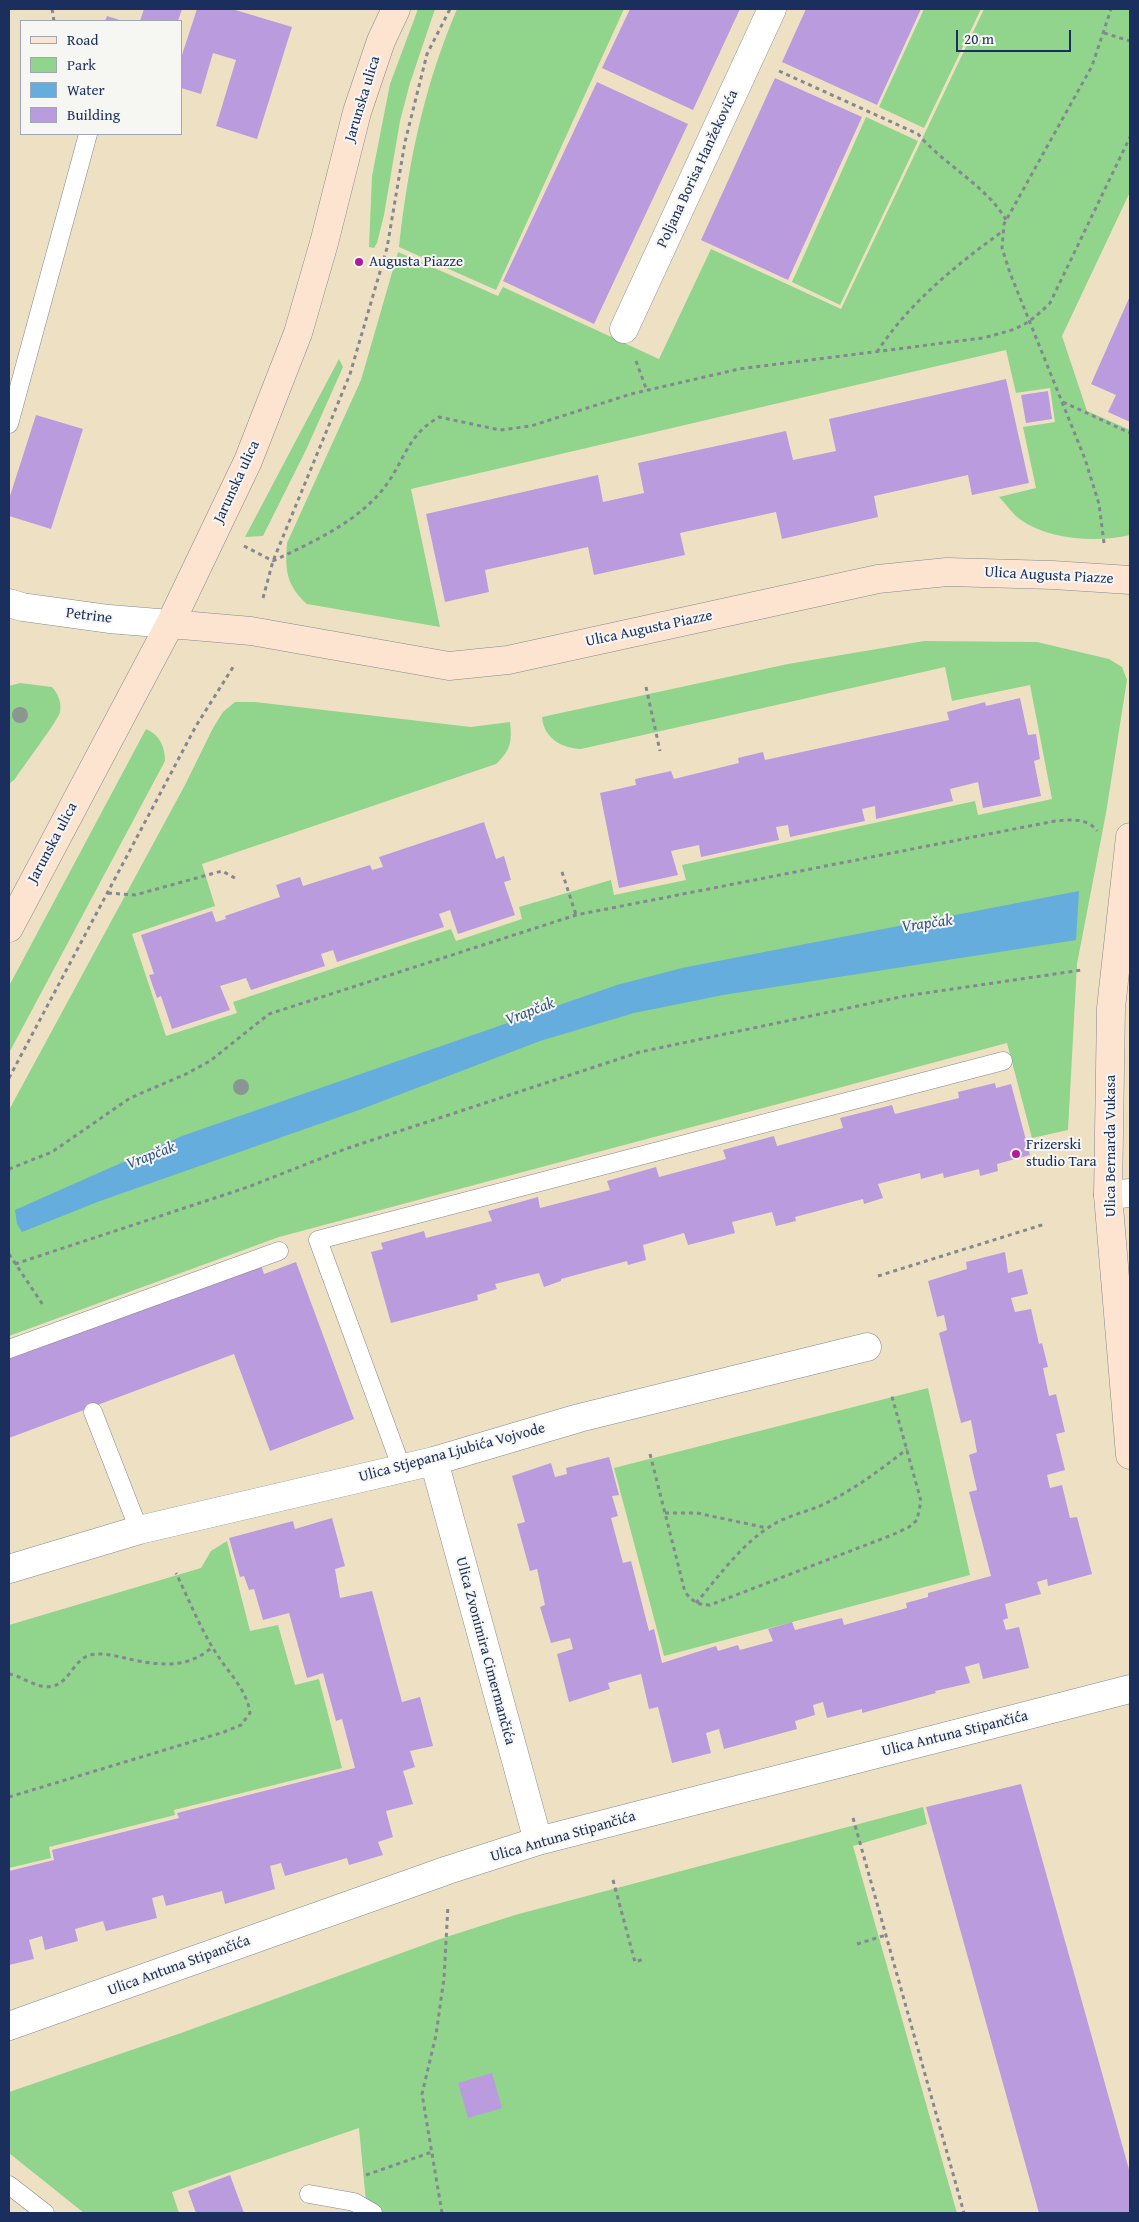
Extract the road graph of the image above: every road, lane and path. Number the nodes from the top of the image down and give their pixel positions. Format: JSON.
{"nodes":[{"id":1,"x":396,"y":9,"type":"edge"},
{"id":2,"x":450,"y":9,"type":"edge"},
{"id":3,"x":772,"y":9,"type":"edge"},
{"id":4,"x":1111,"y":9,"type":"edge"},
{"id":5,"x":1104,"y":34,"type":"junction"},
{"id":6,"x":1130,"y":41,"type":"edge"},
{"id":7,"x":749,"y":58,"type":"junction"},
{"id":8,"x":88,"y":135,"type":"edge"},
{"id":9,"x":1130,"y":136,"type":"edge"},
{"id":10,"x":1006,"y":220,"type":"junction"},
{"id":11,"x":1003,"y":231,"type":"junction"},
{"id":12,"x":1030,"y":322,"type":"junction"},
{"id":13,"x":624,"y":329,"type":"dead end"},
{"id":14,"x":877,"y":353,"type":"junction"},
{"id":15,"x":633,"y":354,"type":"dead end"},
{"id":16,"x":647,"y":391,"type":"junction"},
{"id":17,"x":1062,"y":402,"type":"junction"},
{"id":18,"x":9,"y":424,"type":"edge"},
{"id":19,"x":1130,"y":433,"type":"edge"},
{"id":20,"x":1105,"y":549,"type":"dead end"},
{"id":21,"x":273,"y":561,"type":"junction"},
{"id":22,"x":1130,"y":580,"type":"edge"},
{"id":23,"x":9,"y":603,"type":"edge"},
{"id":24,"x":261,"y":606,"type":"dead end"},
{"id":25,"x":170,"y":624,"type":"junction"},
{"id":26,"x":234,"y":665,"type":"dead end"},
{"id":27,"x":646,"y":687,"type":"dead end"},
{"id":28,"x":660,"y":751,"type":"dead end"},
{"id":29,"x":1130,"y":837,"type":"edge"},
{"id":30,"x":1102,"y":838,"type":"dead end"},
{"id":31,"x":562,"y":872,"type":"dead end"},
{"id":32,"x":235,"y":878,"type":"dead end"},
{"id":33,"x":108,"y":893,"type":"junction"},
{"id":34,"x":576,"y":915,"type":"junction"},
{"id":35,"x":9,"y":928,"type":"edge"},
{"id":36,"x":1089,"y":970,"type":"dead end"},
{"id":37,"x":1003,"y":1061,"type":"dead end"},
{"id":38,"x":9,"y":1078,"type":"edge"},
{"id":39,"x":9,"y":1169,"type":"edge"},
{"id":40,"x":1119,"y":1194,"type":"edge"},
{"id":41,"x":1045,"y":1224,"type":"dead end"},
{"id":42,"x":279,"y":1251,"type":"dead end"},
{"id":43,"x":9,"y":1254,"type":"edge"},
{"id":44,"x":15,"y":1264,"type":"junction"},
{"id":45,"x":878,"y":1276,"type":"dead end"},
{"id":46,"x":60,"y":1330,"type":"junction"},
{"id":47,"x":867,"y":1347,"type":"dead end"},
{"id":48,"x":9,"y":1349,"type":"edge"},
{"id":49,"x":891,"y":1393,"type":"dead end"},
{"id":50,"x":93,"y":1412,"type":"dead end"},
{"id":51,"x":907,"y":1449,"type":"junction"},
{"id":52,"x":650,"y":1454,"type":"dead end"},
{"id":53,"x":1130,"y":1455,"type":"edge"},
{"id":54,"x":434,"y":1461,"type":"junction"},
{"id":55,"x":402,"y":1469,"type":"junction"},
{"id":56,"x":665,"y":1513,"type":"junction"},
{"id":57,"x":768,"y":1528,"type":"junction"},
{"id":58,"x":139,"y":1530,"type":"junction"},
{"id":59,"x":9,"y":1569,"type":"edge"},
{"id":60,"x":176,"y":1573,"type":"dead end"},
{"id":61,"x":696,"y":1603,"type":"junction"},
{"id":62,"x":213,"y":1646,"type":"junction"},
{"id":63,"x":9,"y":1674,"type":"edge"},
{"id":64,"x":1130,"y":1689,"type":"edge"},
{"id":65,"x":9,"y":1797,"type":"edge"},
{"id":66,"x":853,"y":1818,"type":"dead end"},
{"id":67,"x":538,"y":1841,"type":"junction"},
{"id":68,"x":448,"y":1870,"type":"junction"},
{"id":69,"x":614,"y":1880,"type":"dead end"},
{"id":70,"x":886,"y":1935,"type":"junction"},
{"id":71,"x":857,"y":1944,"type":"dead end"},
{"id":72,"x":644,"y":1959,"type":"dead end"},
{"id":73,"x":9,"y":2026,"type":"edge"},
{"id":74,"x":432,"y":2152,"type":"junction"},
{"id":75,"x":9,"y":2185,"type":"edge"},
{"id":76,"x":309,"y":2194,"type":"joint"},
{"id":77,"x":45,"y":2213,"type":"edge"},
{"id":78,"x":373,"y":2213,"type":"edge"},
{"id":79,"x":442,"y":2213,"type":"edge"},
{"id":80,"x":964,"y":2213,"type":"edge"}],
"edges":[{"from":1,"to":25,"type":"street","name":"Jarunska ulica"},
{"from":2,"to":21,"type":"path"},
{"from":3,"to":7,"type":"street","name":"Poljana Borisa Hanžekovića"},
{"from":4,"to":5,"type":"path"},
{"from":5,"to":6,"type":"path"},
{"from":5,"to":10,"type":"path"},
{"from":7,"to":10,"type":"path"},
{"from":7,"to":13,"type":"street","name":"Poljana Borisa Hanžekovića"},
{"from":8,"to":18,"type":"lane"},
{"from":9,"to":12,"type":"path"},
{"from":10,"to":11,"type":"path"},
{"from":11,"to":12,"type":"path"},
{"from":11,"to":14,"type":"path"},
{"from":12,"to":14,"type":"path"},
{"from":12,"to":17,"type":"path"},
{"from":14,"to":16,"type":"path"},
{"from":15,"to":16,"type":"path"},
{"from":16,"to":21,"type":"path"},
{"from":17,"to":19,"type":"path"},
{"from":17,"to":20,"type":"path"},
{"from":21,"to":24,"type":"path"},
{"from":22,"to":25,"type":"street","name":"Ulica Augusta Piazze"},
{"from":23,"to":25,"type":"street","name":"Petrine"},
{"from":25,"to":35,"type":"street","name":"Jarunska ulica"},
{"from":26,"to":33,"type":"path"},
{"from":27,"to":28,"type":"path"},
{"from":29,"to":40,"type":"street","name":"Ulica Bernarda Vukasa"},
{"from":30,"to":34,"type":"path"},
{"from":31,"to":34,"type":"path"},
{"from":32,"to":33,"type":"path"},
{"from":33,"to":38,"type":"path"},
{"from":34,"to":39,"type":"path"},
{"from":36,"to":44,"type":"path"},
{"from":37,"to":55,"type":"lane"},
{"from":40,"to":53,"type":"street","name":"Ulica Bernarda Vukasa"},
{"from":41,"to":45,"type":"path"},
{"from":42,"to":46,"type":"lane"},
{"from":43,"to":44,"type":"path"},
{"from":44,"to":46,"type":"path"},
{"from":46,"to":48,"type":"lane"},
{"from":47,"to":54,"type":"street","name":"Ulica Stjepana Ljubića Vojvode"},
{"from":49,"to":51,"type":"path"},
{"from":50,"to":58,"type":"lane"},
{"from":51,"to":57,"type":"path"},
{"from":51,"to":61,"type":"path"},
{"from":52,"to":56,"type":"path"},
{"from":54,"to":55,"type":"street","name":"Ulica Stjepana Ljubića Vojvode"},
{"from":54,"to":67,"type":"street","name":"Ulica Zvonimira Cimermančića"},
{"from":55,"to":58,"type":"street","name":"Ulica Stjepana Ljubića Vojvode"},
{"from":56,"to":57,"type":"path"},
{"from":56,"to":61,"type":"path"},
{"from":57,"to":61,"type":"path"},
{"from":58,"to":59,"type":"street","name":"Ulica Stjepana Ljubića Vojvode"},
{"from":60,"to":62,"type":"path"},
{"from":62,"to":63,"type":"path"},
{"from":62,"to":65,"type":"path"},
{"from":64,"to":67,"type":"street","name":"Ulica Antuna Stipančića"},
{"from":66,"to":70,"type":"path"},
{"from":67,"to":68,"type":"street","name":"Ulica Antuna Stipančića"},
{"from":68,"to":73,"type":"street","name":"Ulica Antuna Stipančića"},
{"from":68,"to":74,"type":"path"},
{"from":69,"to":72,"type":"path"},
{"from":70,"to":71,"type":"path"},
{"from":70,"to":80,"type":"path"},
{"from":74,"to":76,"type":"path"},
{"from":74,"to":79,"type":"path"},
{"from":75,"to":77,"type":"lane"},
{"from":76,"to":78,"type":"lane"}]}
